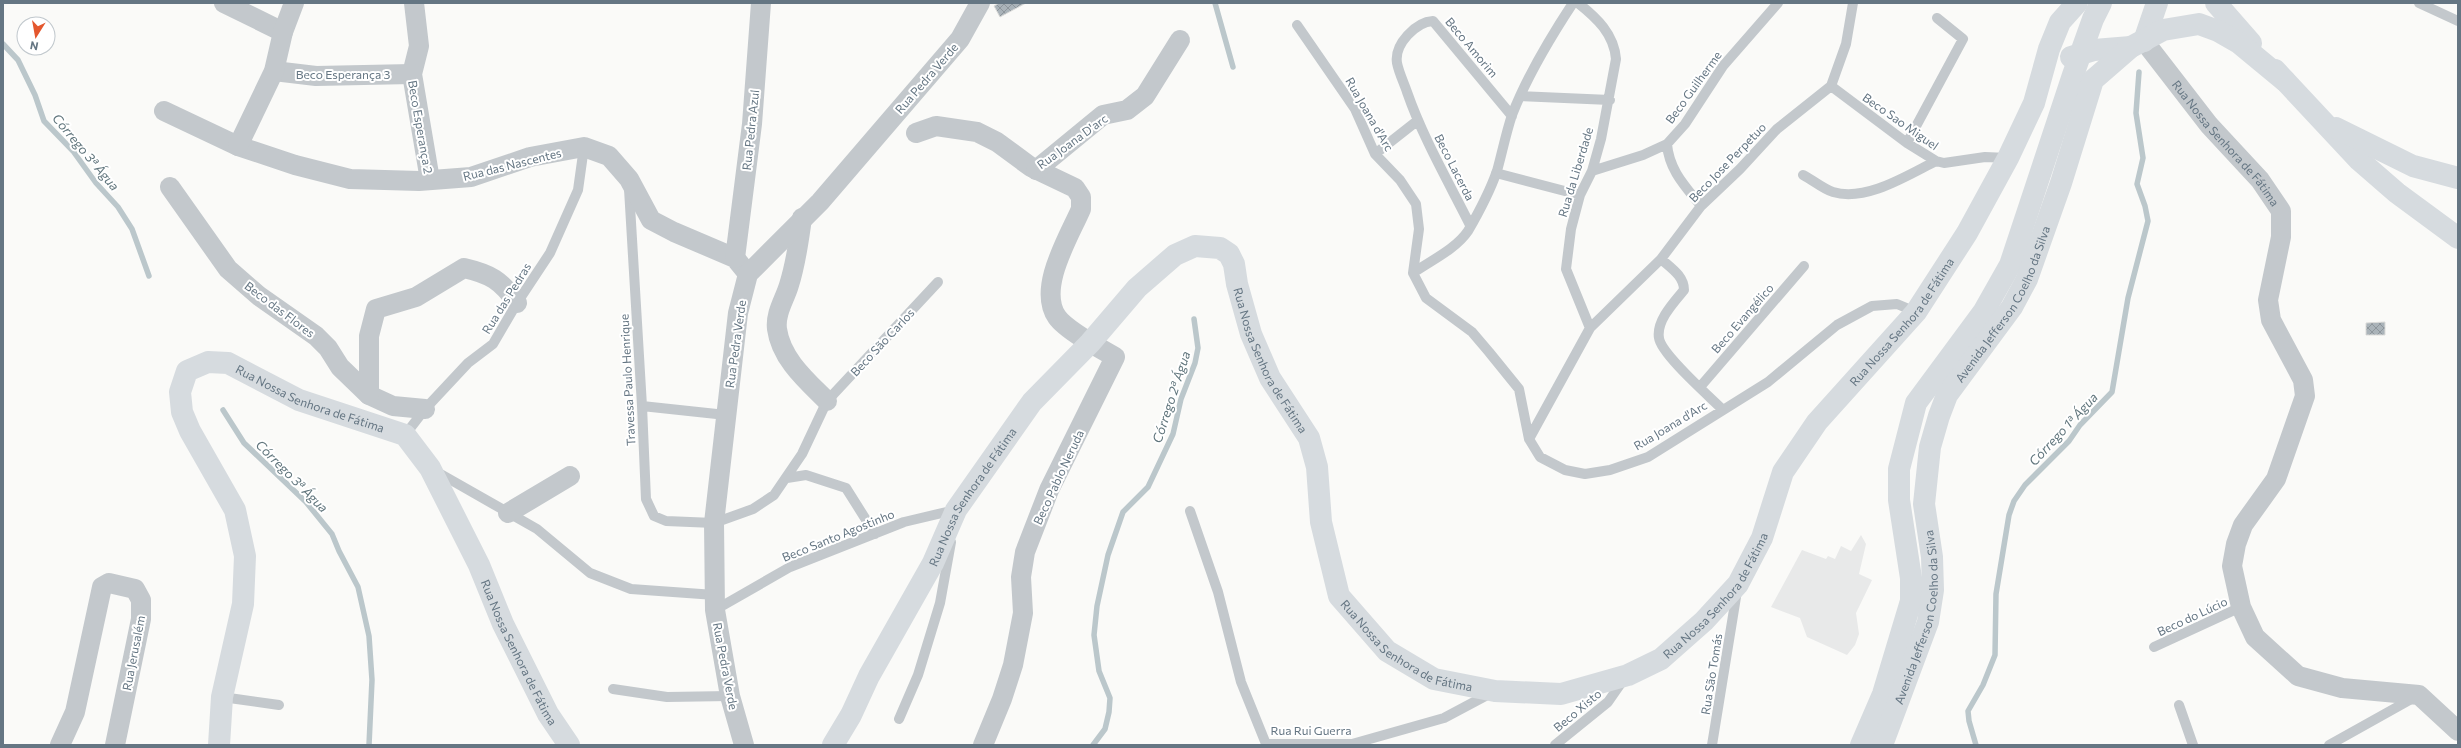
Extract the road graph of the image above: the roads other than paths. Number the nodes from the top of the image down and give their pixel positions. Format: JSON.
{"nodes":[{"id":1,"x":224,"y":3,"type":"edge"},
{"id":2,"x":294,"y":3,"type":"edge"},
{"id":3,"x":414,"y":3,"type":"edge"},
{"id":4,"x":761,"y":3,"type":"edge"},
{"id":5,"x":980,"y":3,"type":"edge"},
{"id":6,"x":1573,"y":3,"type":"edge"},
{"id":7,"x":1578,"y":3,"type":"edge"},
{"id":8,"x":1778,"y":3,"type":"edge"},
{"id":9,"x":1853,"y":3,"type":"edge"},
{"id":10,"x":2077,"y":3,"type":"edge"},
{"id":11,"x":2101,"y":3,"type":"edge"},
{"id":12,"x":2157,"y":3,"type":"edge"},
{"id":13,"x":2216,"y":3,"type":"edge"},
{"id":14,"x":2418,"y":3,"type":"edge"},
{"id":15,"x":1938,"y":18,"type":"dead end"},
{"id":16,"x":2458,"y":21,"type":"edge"},
{"id":17,"x":2200,"y":24,"type":"junction"},
{"id":18,"x":1297,"y":25,"type":"dead end"},
{"id":19,"x":283,"y":32,"type":"junction"},
{"id":20,"x":1180,"y":40,"type":"dead end"},
{"id":21,"x":2138,"y":44,"type":"junction"},
{"id":22,"x":2081,"y":54,"type":"junction"},
{"id":23,"x":274,"y":72,"type":"junction"},
{"id":24,"x":412,"y":74,"type":"junction"},
{"id":25,"x":2083,"y":78,"type":"junction"},
{"id":26,"x":2285,"y":81,"type":"junction"},
{"id":27,"x":1831,"y":86,"type":"junction"},
{"id":28,"x":2039,"y":87,"type":"junction"},
{"id":29,"x":1521,"y":96,"type":"junction"},
{"id":30,"x":1610,"y":100,"type":"junction"},
{"id":31,"x":164,"y":110,"type":"dead end"},
{"id":32,"x":1512,"y":116,"type":"junction"},
{"id":33,"x":1417,"y":121,"type":"junction"},
{"id":34,"x":2326,"y":123,"type":"junction"},
{"id":35,"x":916,"y":133,"type":"dead end"},
{"id":36,"x":1906,"y":143,"type":"junction"},
{"id":37,"x":1667,"y":144,"type":"junction"},
{"id":38,"x":238,"y":146,"type":"junction"},
{"id":39,"x":584,"y":147,"type":"junction"},
{"id":40,"x":1375,"y":154,"type":"junction"},
{"id":41,"x":2008,"y":158,"type":"junction"},
{"id":42,"x":1936,"y":161,"type":"junction"},
{"id":43,"x":1036,"y":170,"type":"junction"},
{"id":44,"x":1592,"y":171,"type":"junction"},
{"id":45,"x":1496,"y":173,"type":"junction"},
{"id":46,"x":1803,"y":175,"type":"dead end"},
{"id":47,"x":2458,"y":178,"type":"edge"},
{"id":48,"x":629,"y":179,"type":"junction"},
{"id":49,"x":430,"y":180,"type":"junction"},
{"id":50,"x":170,"y":187,"type":"dead end"},
{"id":51,"x":1580,"y":195,"type":"junction"},
{"id":52,"x":1701,"y":206,"type":"junction"},
{"id":53,"x":802,"y":218,"type":"junction"},
{"id":54,"x":1470,"y":225,"type":"junction"},
{"id":55,"x":2458,"y":238,"type":"edge"},
{"id":56,"x":735,"y":258,"type":"junction"},
{"id":57,"x":1661,"y":259,"type":"junction"},
{"id":58,"x":1804,"y":266,"type":"dead end"},
{"id":59,"x":1413,"y":273,"type":"junction"},
{"id":60,"x":748,"y":274,"type":"junction"},
{"id":61,"x":938,"y":282,"type":"dead end"},
{"id":62,"x":517,"y":303,"type":"junction"},
{"id":63,"x":1916,"y":312,"type":"junction"},
{"id":64,"x":1590,"y":328,"type":"junction"},
{"id":65,"x":1090,"y":343,"type":"junction"},
{"id":66,"x":1700,"y":387,"type":"junction"},
{"id":67,"x":369,"y":395,"type":"junction"},
{"id":68,"x":827,"y":401,"type":"junction"},
{"id":69,"x":642,"y":406,"type":"junction"},
{"id":70,"x":425,"y":409,"type":"junction"},
{"id":71,"x":1722,"y":410,"type":"junction"},
{"id":72,"x":726,"y":415,"type":"junction"},
{"id":73,"x":405,"y":435,"type":"junction"},
{"id":74,"x":1529,"y":439,"type":"junction"},
{"id":75,"x":430,"y":468,"type":"junction"},
{"id":76,"x":570,"y":476,"type":"dead end"},
{"id":77,"x":787,"y":478,"type":"junction"},
{"id":78,"x":956,"y":510,"type":"junction"},
{"id":79,"x":1190,"y":510,"type":"dead end"},
{"id":80,"x":508,"y":513,"type":"junction"},
{"id":81,"x":714,"y":523,"type":"junction"},
{"id":82,"x":875,"y":534,"type":"junction"},
{"id":83,"x":1738,"y":584,"type":"junction"},
{"id":84,"x":715,"y":603,"type":"junction"},
{"id":85,"x":2241,"y":607,"type":"junction"},
{"id":86,"x":2154,"y":647,"type":"dead end"},
{"id":87,"x":1628,"y":675,"type":"junction"},
{"id":88,"x":613,"y":689,"type":"dead end"},
{"id":89,"x":1495,"y":691,"type":"junction"},
{"id":90,"x":2419,"y":695,"type":"junction"},
{"id":91,"x":222,"y":696,"type":"junction"},
{"id":92,"x":730,"y":696,"type":"junction"},
{"id":93,"x":279,"y":705,"type":"dead end"},
{"id":94,"x":2179,"y":705,"type":"dead end"},
{"id":95,"x":899,"y":719,"type":"dead end"},
{"id":96,"x":2458,"y":731,"type":"edge"},
{"id":97,"x":1266,"y":744,"type":"edge"},
{"id":98,"x":60,"y":745,"type":"edge"},
{"id":99,"x":115,"y":745,"type":"edge"},
{"id":100,"x":219,"y":745,"type":"edge"},
{"id":101,"x":569,"y":745,"type":"edge"},
{"id":102,"x":744,"y":745,"type":"edge"},
{"id":103,"x":833,"y":745,"type":"edge"},
{"id":104,"x":983,"y":745,"type":"edge"},
{"id":105,"x":1555,"y":745,"type":"edge"},
{"id":106,"x":1712,"y":745,"type":"edge"},
{"id":107,"x":1861,"y":745,"type":"edge"},
{"id":108,"x":1882,"y":745,"type":"edge"},
{"id":109,"x":2193,"y":745,"type":"edge"},
{"id":110,"x":2328,"y":745,"type":"edge"}],
"edges":[{"from":1,"to":19,"type":"street"},
{"from":2,"to":19,"type":"street"},
{"from":3,"to":24,"type":"street","name":"Beco Esperança 2"},
{"from":4,"to":56,"type":"street","name":"Rua Pedra Azul"},
{"from":5,"to":53,"type":"street","name":"Rua Pedra Verde"},
{"from":6,"to":29,"type":"lane"},
{"from":7,"to":30,"type":"lane","name":"Rua da Liberdade"},
{"from":8,"to":37,"type":"lane","name":"Beco Guilherme"},
{"from":9,"to":27,"type":"lane"},
{"from":10,"to":28,"type":"street","name":"Rua Nossa Senhora de Fátima"},
{"from":11,"to":22,"type":"street","name":"Avenida Jefferson Coelho da Silva"},
{"from":12,"to":21,"type":"street"},
{"from":13,"to":17,"type":"street"},
{"from":13,"to":26,"type":"street"},
{"from":14,"to":16,"type":"lane"},
{"from":15,"to":36,"type":"lane"},
{"from":17,"to":21,"type":"street"},
{"from":17,"to":26,"type":"street"},
{"from":18,"to":40,"type":"lane","name":"Rua Joana d'Arc"},
{"from":19,"to":23,"type":"street"},
{"from":20,"to":43,"type":"street","name":"Rua Joana D'arc"},
{"from":21,"to":22,"type":"street","name":"Rua Nossa Senhora de Fátima"},
{"from":21,"to":25,"type":"street"},
{"from":21,"to":85,"type":"street","name":"Rua Nossa Senhora de Fátima"},
{"from":22,"to":25,"type":"street","name":"Avenida Jefferson Coelho da Silva"},
{"from":22,"to":28,"type":"street","name":"Rua Nossa Senhora de Fátima"},
{"from":23,"to":24,"type":"street","name":"Beco Esperança 3"},
{"from":23,"to":38,"type":"street"},
{"from":24,"to":49,"type":"street","name":"Beco Esperança 2"},
{"from":25,"to":107,"type":"street","name":"Avenida Jefferson Coelho da Silva"},
{"from":25,"to":108,"type":"street","name":"Avenida Jefferson Coelho da Silva"},
{"from":26,"to":34,"type":"street"},
{"from":27,"to":36,"type":"lane","name":"Beco Sao Miguel"},
{"from":27,"to":52,"type":"lane","name":"Beco Jose Perpetuo"},
{"from":28,"to":41,"type":"street","name":"Rua Nossa Senhora de Fátima"},
{"from":29,"to":30,"type":"lane"},
{"from":29,"to":32,"type":"lane"},
{"from":30,"to":44,"type":"lane","name":"Rua da Liberdade"},
{"from":31,"to":38,"type":"street","name":"Rua das Nascentes"},
{"from":32,"to":33,"type":"lane","name":"Beco Amorim"},
{"from":32,"to":45,"type":"lane"},
{"from":33,"to":40,"type":"lane"},
{"from":33,"to":54,"type":"lane","name":"Beco Lacerda"},
{"from":34,"to":47,"type":"street"},
{"from":34,"to":55,"type":"street"},
{"from":35,"to":43,"type":"street","name":"Rua Joana D'arc"},
{"from":36,"to":42,"type":"lane","name":"Beco Sao Miguel"},
{"from":37,"to":44,"type":"lane","name":"Beco Guilherme"},
{"from":37,"to":52,"type":"lane"},
{"from":38,"to":49,"type":"street","name":"Rua das Nascentes"},
{"from":39,"to":48,"type":"street"},
{"from":39,"to":49,"type":"street","name":"Rua das Nascentes"},
{"from":39,"to":62,"type":"lane","name":"Rua das Pedras"},
{"from":40,"to":59,"type":"lane","name":"Rua Joana d'Arc"},
{"from":41,"to":42,"type":"lane","name":"Beco Sao Miguel"},
{"from":41,"to":63,"type":"street","name":"Rua Nossa Senhora de Fátima"},
{"from":42,"to":46,"type":"lane"},
{"from":43,"to":65,"type":"street"},
{"from":44,"to":51,"type":"lane","name":"Rua da Liberdade"},
{"from":45,"to":51,"type":"lane"},
{"from":45,"to":54,"type":"lane"},
{"from":48,"to":56,"type":"street"},
{"from":48,"to":69,"type":"lane","name":"Travessa Paulo Henrique"},
{"from":50,"to":67,"type":"street","name":"Beco das Flores"},
{"from":51,"to":64,"type":"lane","name":"Rua da Liberdade"},
{"from":52,"to":57,"type":"lane","name":"Beco Jose Perpetuo"},
{"from":53,"to":60,"type":"street","name":"Rua Pedra Verde"},
{"from":53,"to":68,"type":"street"},
{"from":54,"to":59,"type":"lane"},
{"from":56,"to":60,"type":"street"},
{"from":57,"to":64,"type":"lane","name":"Beco Jose Perpetuo"},
{"from":57,"to":66,"type":"lane"},
{"from":58,"to":66,"type":"lane","name":"Beco Evangélico"},
{"from":59,"to":74,"type":"lane","name":"Rua Joana d'Arc"},
{"from":60,"to":72,"type":"street","name":"Rua Pedra Verde"},
{"from":61,"to":68,"type":"lane","name":"Beco São Carlos"},
{"from":62,"to":67,"type":"street"},
{"from":62,"to":70,"type":"lane","name":"Rua das Pedras"},
{"from":63,"to":71,"type":"lane","name":"Rua Joana d'Arc"},
{"from":63,"to":83,"type":"street","name":"Rua Nossa Senhora de Fátima"},
{"from":64,"to":74,"type":"lane"},
{"from":65,"to":78,"type":"street","name":"Rua Nossa Senhora de Fátima"},
{"from":65,"to":89,"type":"street","name":"Rua Nossa Senhora de Fátima"},
{"from":65,"to":104,"type":"street","name":"Beco Pablo Neruda"},
{"from":66,"to":71,"type":"lane"},
{"from":67,"to":70,"type":"street","name":"Beco das Flores"},
{"from":68,"to":77,"type":"lane","name":"Beco São Carlos"},
{"from":69,"to":72,"type":"lane"},
{"from":69,"to":81,"type":"lane","name":"Travessa Paulo Henrique"},
{"from":70,"to":73,"type":"lane","name":"Rua das Pedras"},
{"from":71,"to":74,"type":"lane","name":"Rua Joana d'Arc"},
{"from":72,"to":81,"type":"street","name":"Rua Pedra Verde"},
{"from":73,"to":75,"type":"street","name":"Rua Nossa Senhora de Fátima"},
{"from":73,"to":91,"type":"street","name":"Rua Nossa Senhora de Fátima"},
{"from":75,"to":80,"type":"lane"},
{"from":75,"to":101,"type":"street","name":"Rua Nossa Senhora de Fátima"},
{"from":76,"to":80,"type":"street"},
{"from":77,"to":81,"type":"lane","name":"Beco São Carlos"},
{"from":77,"to":82,"type":"lane"},
{"from":78,"to":82,"type":"lane","name":"Beco Santo Agostinho"},
{"from":78,"to":95,"type":"lane"},
{"from":78,"to":103,"type":"street","name":"Rua Nossa Senhora de Fátima"},
{"from":79,"to":97,"type":"lane","name":"Rua Rui Guerra"},
{"from":80,"to":84,"type":"lane"},
{"from":81,"to":84,"type":"street","name":"Rua Pedra Verde"},
{"from":82,"to":84,"type":"lane","name":"Beco Santo Agostinho"},
{"from":83,"to":87,"type":"street","name":"Rua Nossa Senhora de Fátima"},
{"from":83,"to":106,"type":"lane","name":"Rua São Tomás"},
{"from":84,"to":92,"type":"street","name":"Rua Pedra Verde"},
{"from":85,"to":86,"type":"lane","name":"Beco do Lúcio"},
{"from":85,"to":90,"type":"street","name":"Rua Nossa Senhora de Fátima"},
{"from":87,"to":89,"type":"street","name":"Rua Nossa Senhora de Fátima"},
{"from":87,"to":105,"type":"lane","name":"Beco Xisto"},
{"from":88,"to":92,"type":"lane"},
{"from":89,"to":97,"type":"lane","name":"Rua Rui Guerra"},
{"from":90,"to":96,"type":"street"},
{"from":90,"to":110,"type":"lane"},
{"from":91,"to":93,"type":"lane"},
{"from":91,"to":100,"type":"street","name":"Rua Nossa Senhora de Fátima"},
{"from":92,"to":102,"type":"street","name":"Rua Pedra Verde"},
{"from":94,"to":109,"type":"lane"},
{"from":98,"to":99,"type":"street","name":"Rua Jerusalém"}]}
